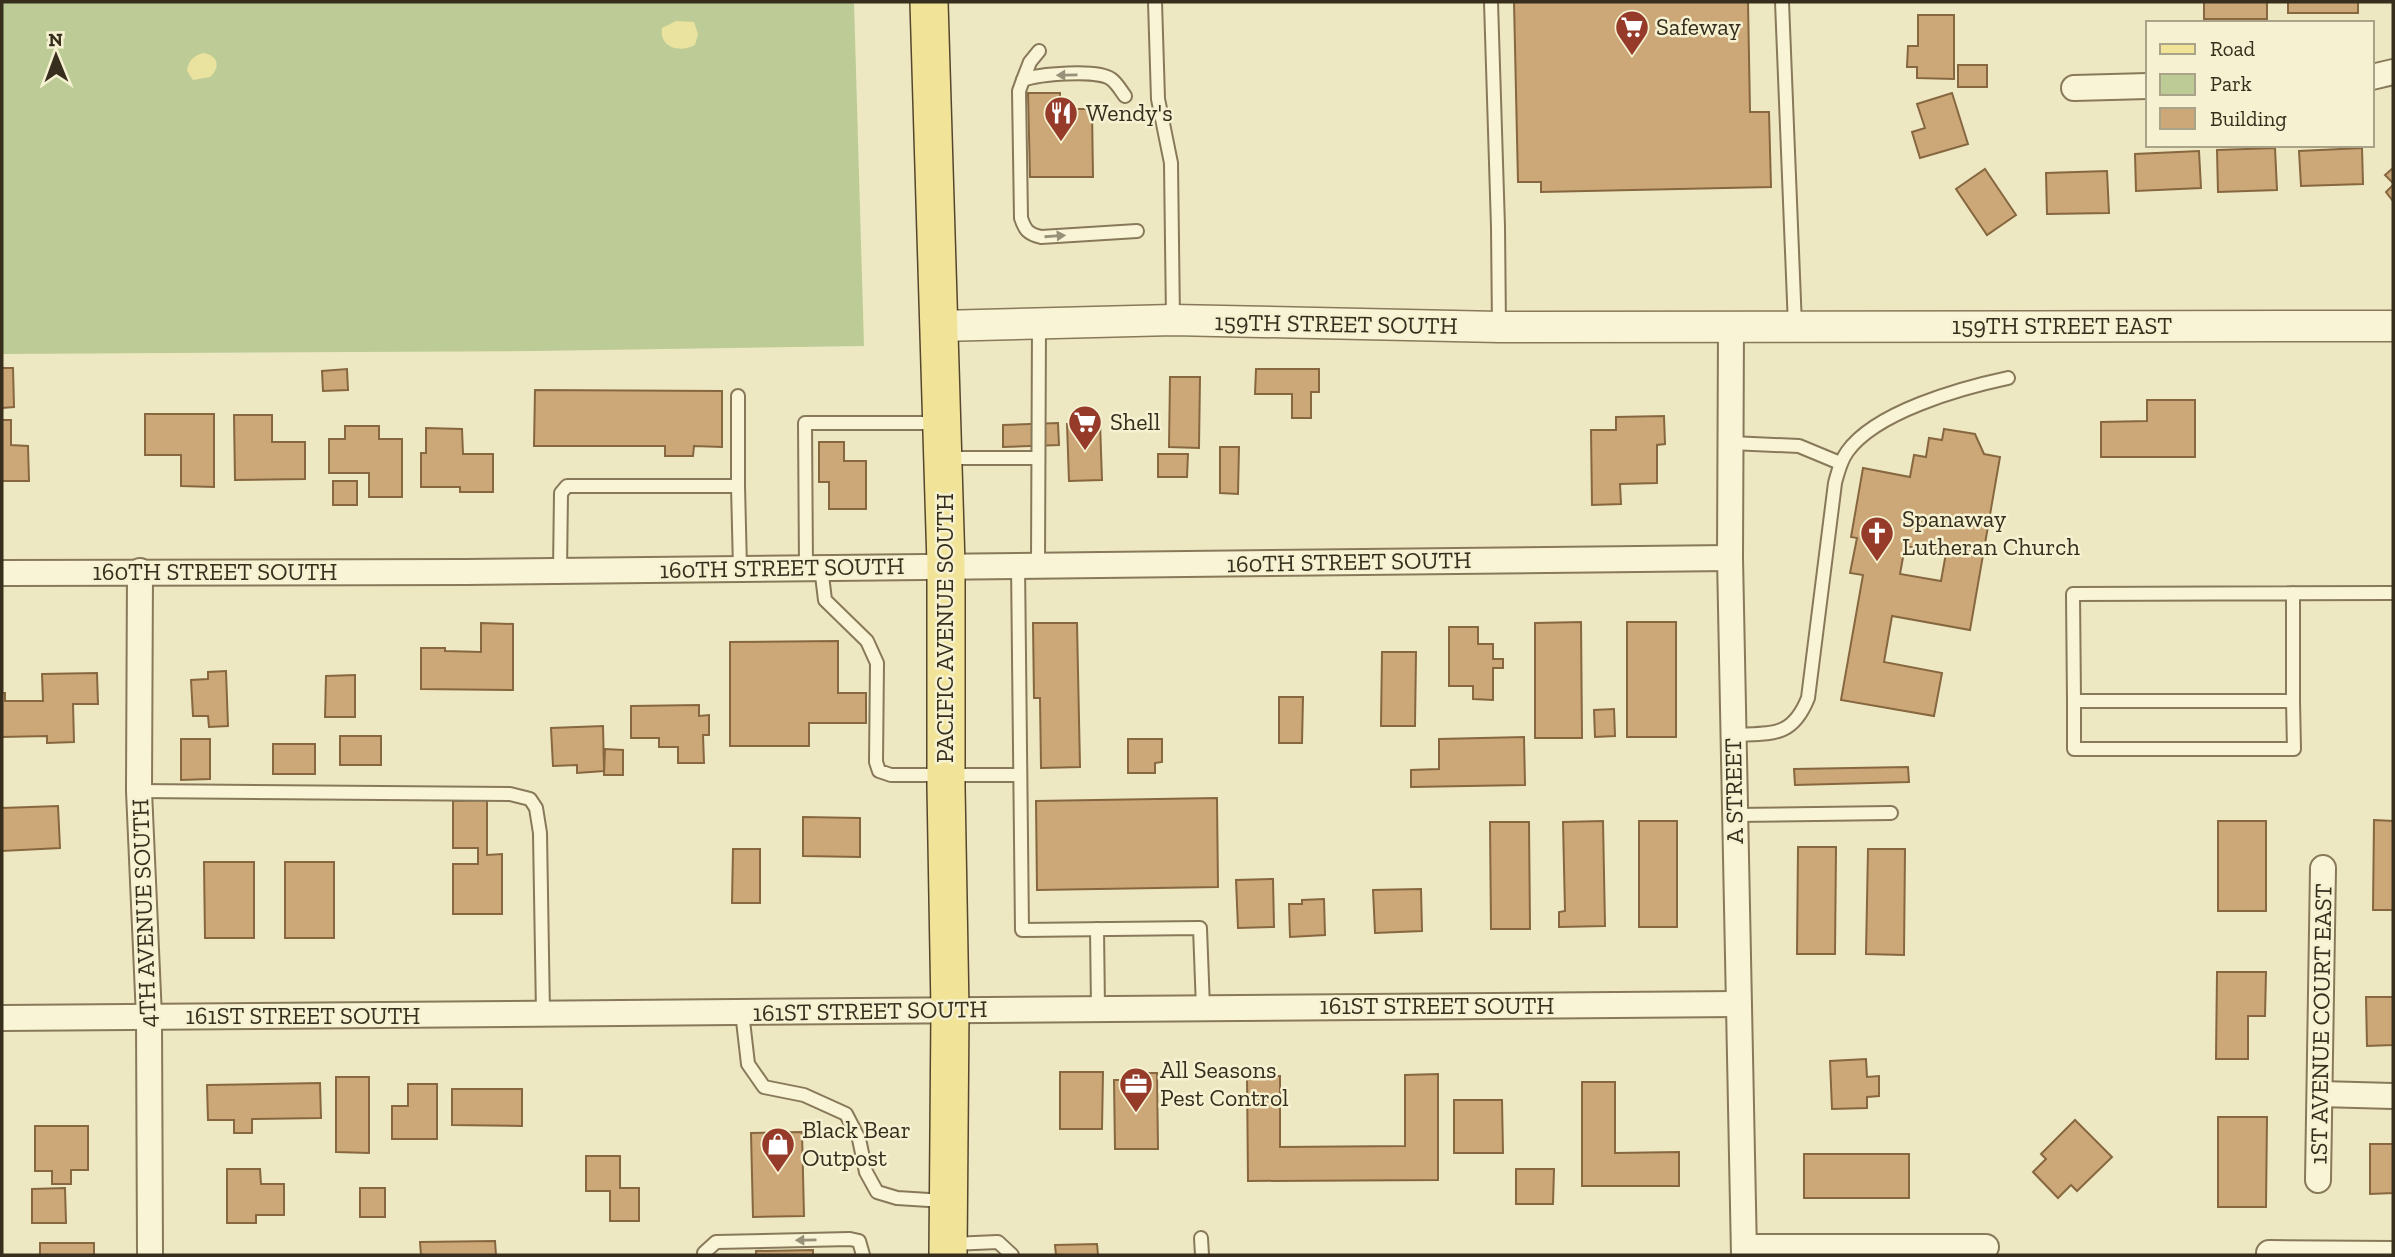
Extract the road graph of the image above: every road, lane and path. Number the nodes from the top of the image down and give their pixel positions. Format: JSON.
{"nodes":[{"id":1,"x":929,"y":2,"type":"edge"},
{"id":2,"x":1155,"y":2,"type":"edge"},
{"id":3,"x":1491,"y":2,"type":"edge"},
{"id":4,"x":1782,"y":2,"type":"edge"},
{"id":5,"x":1039,"y":51,"type":"dead end"},
{"id":6,"x":2393,"y":72,"type":"edge"},
{"id":7,"x":2374,"y":77,"type":"edge"},
{"id":8,"x":1023,"y":80,"type":"junction"},
{"id":9,"x":2146,"y":86,"type":"edge"},
{"id":10,"x":2074,"y":88,"type":"dead end"},
{"id":11,"x":1125,"y":96,"type":"dead end"},
{"id":12,"x":1137,"y":231,"type":"dead end"},
{"id":13,"x":1173,"y":320,"type":"junction"},
{"id":14,"x":1039,"y":324,"type":"junction"},
{"id":15,"x":940,"y":326,"type":"junction"},
{"id":16,"x":1731,"y":326,"type":"junction"},
{"id":17,"x":1795,"y":326,"type":"junction"},
{"id":18,"x":2393,"y":326,"type":"edge"},
{"id":19,"x":1499,"y":327,"type":"junction"},
{"id":20,"x":2008,"y":378,"type":"dead end"},
{"id":21,"x":738,"y":396,"type":"dead end"},
{"id":22,"x":943,"y":441,"type":"junction"},
{"id":23,"x":1731,"y":443,"type":"junction"},
{"id":24,"x":1038,"y":458,"type":"junction"},
{"id":25,"x":1840,"y":463,"type":"junction"},
{"id":26,"x":738,"y":486,"type":"junction"},
{"id":27,"x":1730,"y":558,"type":"junction"},
{"id":28,"x":946,"y":565,"type":"junction"},
{"id":29,"x":1028,"y":565,"type":"junction"},
{"id":30,"x":813,"y":567,"type":"junction"},
{"id":31,"x":740,"y":568,"type":"junction"},
{"id":32,"x":140,"y":571,"type":"junction"},
{"id":33,"x":560,"y":571,"type":"junction"},
{"id":34,"x":2,"y":573,"type":"edge"},
{"id":35,"x":2293,"y":593,"type":"junction"},
{"id":36,"x":2393,"y":593,"type":"edge"},
{"id":37,"x":2074,"y":701,"type":"junction"},
{"id":38,"x":2293,"y":701,"type":"junction"},
{"id":39,"x":1733,"y":735,"type":"junction"},
{"id":40,"x":946,"y":775,"type":"junction"},
{"id":41,"x":1020,"y":775,"type":"junction"},
{"id":42,"x":139,"y":791,"type":"junction"},
{"id":43,"x":1891,"y":813,"type":"dead end"},
{"id":44,"x":1735,"y":816,"type":"junction"},
{"id":45,"x":2323,"y":868,"type":"dead end"},
{"id":46,"x":1097,"y":929,"type":"junction"},
{"id":47,"x":1738,"y":1004,"type":"junction"},
{"id":48,"x":1203,"y":1008,"type":"junction"},
{"id":49,"x":1098,"y":1009,"type":"junction"},
{"id":50,"x":950,"y":1010,"type":"junction"},
{"id":51,"x":742,"y":1012,"type":"junction"},
{"id":52,"x":543,"y":1014,"type":"junction"},
{"id":53,"x":149,"y":1017,"type":"junction"},
{"id":54,"x":2,"y":1018,"type":"edge"},
{"id":55,"x":2320,"y":1094,"type":"junction"},
{"id":56,"x":2393,"y":1096,"type":"edge"},
{"id":57,"x":2318,"y":1180,"type":"dead end"},
{"id":58,"x":947,"y":1201,"type":"junction"},
{"id":59,"x":1201,"y":1238,"type":"dead end"},
{"id":60,"x":1986,"y":1247,"type":"dead end"},
{"id":61,"x":948,"y":1250,"type":"edge"},
{"id":62,"x":1744,"y":1251,"type":"edge"},
{"id":63,"x":2269,"y":1253,"type":"dead end"},
{"id":64,"x":2393,"y":1254,"type":"edge"},
{"id":65,"x":150,"y":1255,"type":"edge"},
{"id":66,"x":705,"y":1255,"type":"edge"},
{"id":67,"x":863,"y":1255,"type":"edge"},
{"id":68,"x":1012,"y":1255,"type":"edge"},
{"id":69,"x":1202,"y":1255,"type":"edge"}],
"edges":[{"from":1,"to":15,"type":"main road","name":"PACIFIC AVENUE SOUTH"},
{"from":2,"to":13,"type":"lane"},
{"from":3,"to":19,"type":"lane"},
{"from":4,"to":17,"type":"lane"},
{"from":5,"to":8,"type":"lane"},
{"from":6,"to":7,"type":"street"},
{"from":11,"to":8,"type":"lane","one_way":true},
{"from":8,"to":12,"type":"lane","one_way":true},
{"from":9,"to":10,"type":"street"},
{"from":13,"to":14,"type":"street","name":"159TH STREET SOUTH"},
{"from":13,"to":19,"type":"street","name":"159TH STREET SOUTH"},
{"from":14,"to":15,"type":"street","name":"159TH STREET SOUTH"},
{"from":14,"to":24,"type":"lane"},
{"from":15,"to":22,"type":"main road","name":"PACIFIC AVENUE SOUTH"},
{"from":16,"to":17,"type":"street","name":"159TH STREET EAST"},
{"from":16,"to":19,"type":"street","name":"159TH STREET SOUTH"},
{"from":16,"to":23,"type":"street","name":"A STREET"},
{"from":17,"to":18,"type":"street","name":"159TH STREET EAST"},
{"from":20,"to":25,"type":"lane"},
{"from":21,"to":26,"type":"lane"},
{"from":22,"to":24,"type":"lane"},
{"from":22,"to":28,"type":"main road","name":"PACIFIC AVENUE SOUTH"},
{"from":22,"to":30,"type":"lane"},
{"from":23,"to":25,"type":"lane"},
{"from":23,"to":27,"type":"street","name":"A STREET"},
{"from":24,"to":29,"type":"lane"},
{"from":25,"to":39,"type":"lane"},
{"from":26,"to":31,"type":"lane"},
{"from":26,"to":33,"type":"lane"},
{"from":27,"to":29,"type":"street","name":"160TH STREET SOUTH"},
{"from":27,"to":39,"type":"street","name":"A STREET"},
{"from":28,"to":29,"type":"street","name":"160TH STREET SOUTH"},
{"from":28,"to":30,"type":"street","name":"160TH STREET SOUTH"},
{"from":28,"to":40,"type":"main road","name":"PACIFIC AVENUE SOUTH"},
{"from":29,"to":41,"type":"lane"},
{"from":30,"to":31,"type":"street","name":"160TH STREET SOUTH"},
{"from":30,"to":40,"type":"lane"},
{"from":31,"to":33,"type":"street","name":"160TH STREET SOUTH"},
{"from":32,"to":33,"type":"street","name":"160TH STREET SOUTH"},
{"from":32,"to":34,"type":"street","name":"160TH STREET SOUTH"},
{"from":32,"to":42,"type":"street","name":"4TH AVENUE SOUTH"},
{"from":35,"to":36,"type":"lane"},
{"from":35,"to":37,"type":"lane"},
{"from":35,"to":38,"type":"lane"},
{"from":37,"to":38,"type":"lane"},
{"from":37,"to":38,"type":"lane"},
{"from":39,"to":44,"type":"street","name":"A STREET"},
{"from":40,"to":41,"type":"lane"},
{"from":40,"to":50,"type":"main road","name":"PACIFIC AVENUE SOUTH"},
{"from":41,"to":46,"type":"lane"},
{"from":42,"to":52,"type":"lane"},
{"from":42,"to":53,"type":"street","name":"4TH AVENUE SOUTH"},
{"from":43,"to":44,"type":"lane"},
{"from":44,"to":47,"type":"street","name":"A STREET"},
{"from":45,"to":55,"type":"street","name":"1ST AVENUE COURT EAST"},
{"from":46,"to":48,"type":"lane"},
{"from":46,"to":49,"type":"lane"},
{"from":47,"to":48,"type":"street","name":"161ST STREET SOUTH"},
{"from":47,"to":62,"type":"street","name":"A STREET"},
{"from":48,"to":49,"type":"street","name":"161ST STREET SOUTH"},
{"from":49,"to":50,"type":"street","name":"161ST STREET SOUTH"},
{"from":50,"to":51,"type":"street","name":"161ST STREET SOUTH"},
{"from":50,"to":58,"type":"main road","name":"PACIFIC AVENUE SOUTH"},
{"from":51,"to":52,"type":"street","name":"161ST STREET SOUTH"},
{"from":51,"to":58,"type":"lane"},
{"from":52,"to":53,"type":"street","name":"161ST STREET SOUTH"},
{"from":53,"to":54,"type":"street","name":"161ST STREET SOUTH"},
{"from":53,"to":65,"type":"street","name":"4TH AVENUE SOUTH"},
{"from":55,"to":56,"type":"street"},
{"from":55,"to":57,"type":"street","name":"1ST AVENUE COURT EAST"},
{"from":58,"to":61,"type":"main road","name":"PACIFIC AVENUE SOUTH"},
{"from":59,"to":69,"type":"lane"},
{"from":60,"to":62,"type":"street"},
{"from":61,"to":68,"type":"lane"},
{"from":63,"to":64,"type":"street"},
{"from":67,"to":66,"type":"lane","one_way":true}]}
